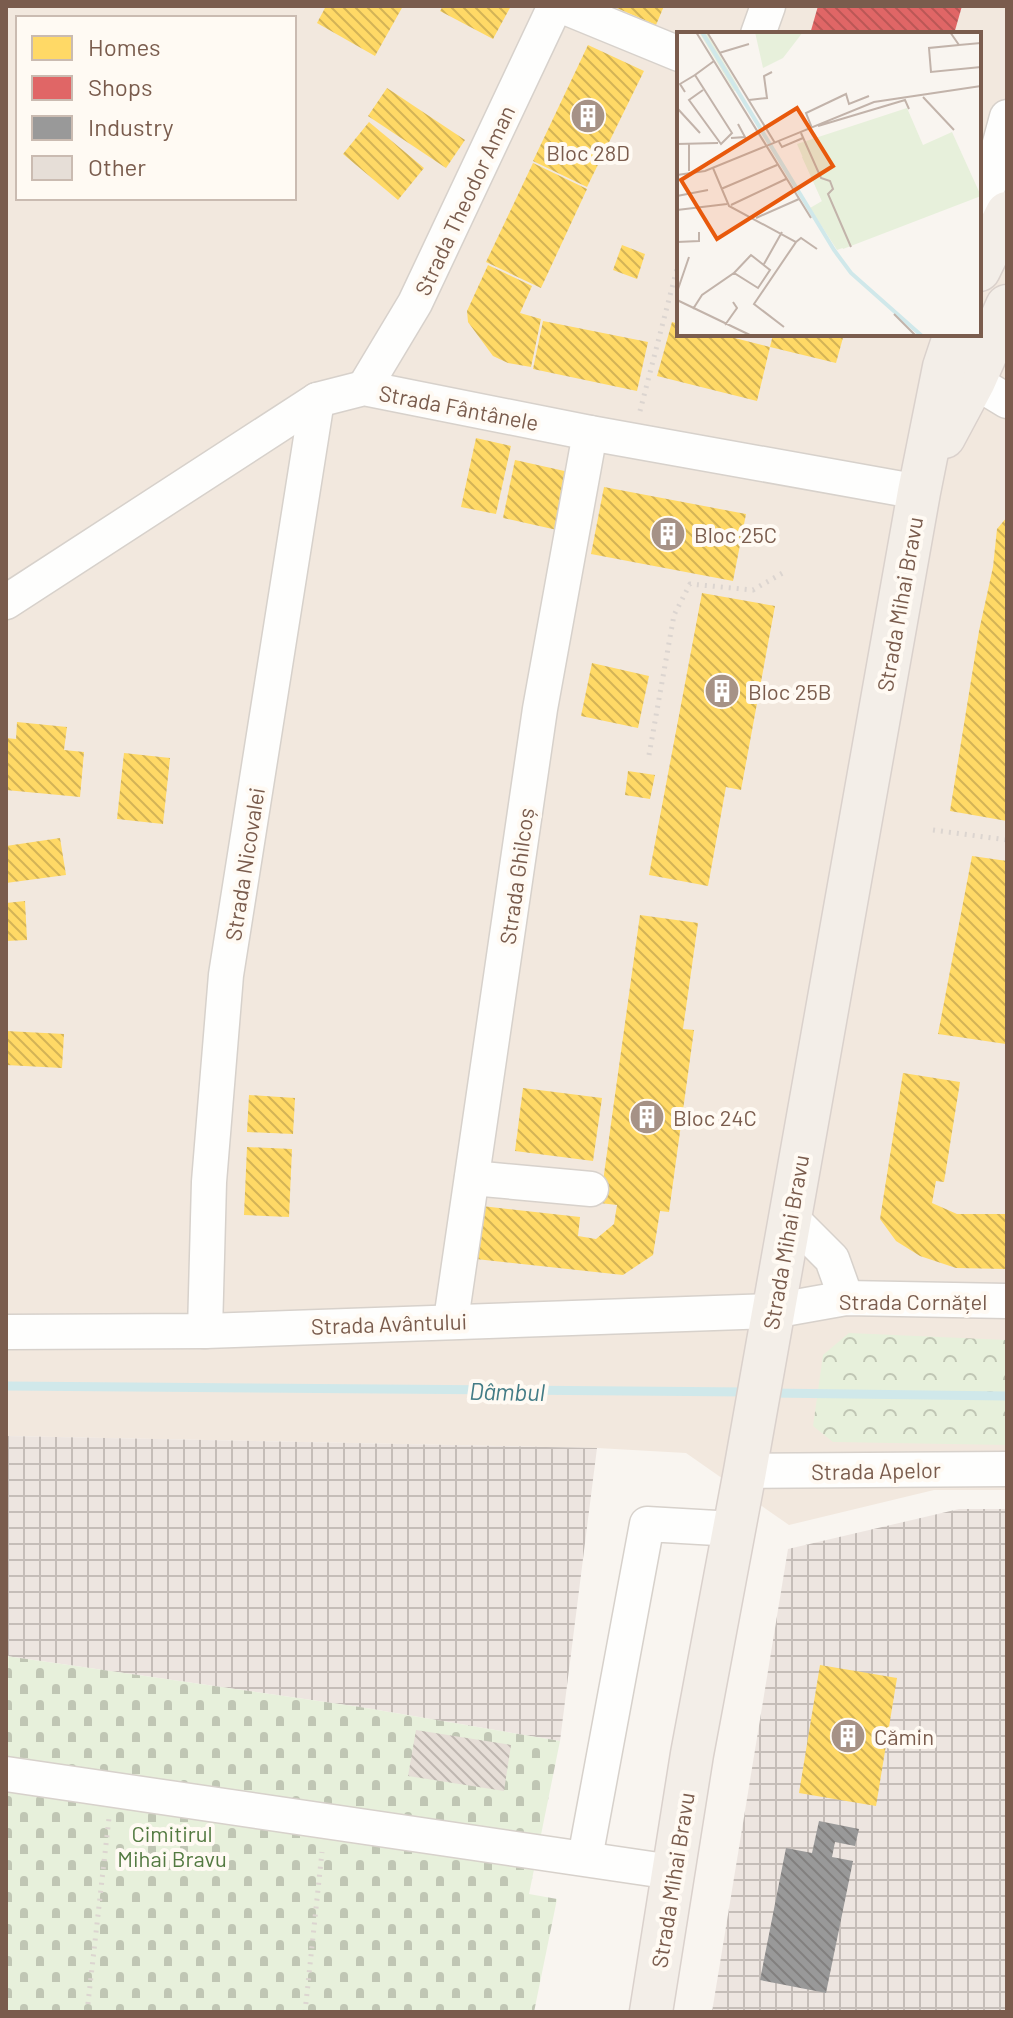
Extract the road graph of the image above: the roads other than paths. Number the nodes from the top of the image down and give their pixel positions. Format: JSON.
{"nodes":[{"id":1,"x":555,"y":6,"type":"edge"},
{"id":2,"x":562,"y":6,"type":"edge"},
{"id":3,"x":768,"y":6,"type":"edge"},
{"id":4,"x":759,"y":32,"type":"edge"},
{"id":5,"x":677,"y":53,"type":"edge"},
{"id":6,"x":1007,"y":117,"type":"edge"},
{"id":7,"x":1007,"y":213,"type":"edge"},
{"id":8,"x":981,"y":214,"type":"edge"},
{"id":9,"x":981,"y":266,"type":"edge"},
{"id":10,"x":1007,"y":306,"type":"edge"},
{"id":11,"x":954,"y":336,"type":"edge"},
{"id":12,"x":364,"y":388,"type":"junction"},
{"id":13,"x":990,"y":391,"type":"edge"},
{"id":14,"x":317,"y":400,"type":"junction"},
{"id":15,"x":590,"y":433,"type":"junction"},
{"id":16,"x":922,"y":482,"type":"junction"},
{"id":17,"x":6,"y":602,"type":"edge"},
{"id":18,"x":472,"y":1178,"type":"junction"},
{"id":19,"x":591,"y":1189,"type":"dead end"},
{"id":20,"x":789,"y":1216,"type":"junction"},
{"id":21,"x":846,"y":1298,"type":"junction"},
{"id":22,"x":1007,"y":1301,"type":"edge"},
{"id":23,"x":451,"y":1320,"type":"junction"},
{"id":24,"x":770,"y":1326,"type":"junction"},
{"id":25,"x":205,"y":1331,"type":"junction"},
{"id":26,"x":6,"y":1332,"type":"edge"},
{"id":27,"x":1007,"y":1469,"type":"edge"},
{"id":28,"x":745,"y":1471,"type":"junction"},
{"id":29,"x":734,"y":1529,"type":"junction"},
{"id":30,"x":6,"y":1774,"type":"edge"},
{"id":31,"x":585,"y":1858,"type":"junction"},
{"id":32,"x":672,"y":1872,"type":"junction"},
{"id":33,"x":651,"y":2012,"type":"edge"}],
"edges":[{"from":1,"to":12,"type":"street","name":"Strada Theodor Aman"},
{"from":2,"to":5,"type":"street"},
{"from":3,"to":4,"type":"street"},
{"from":6,"to":8,"type":"street"},
{"from":7,"to":9,"type":"main road"},
{"from":10,"to":13,"type":"main road","name":"Strada Mihai Bravu"},
{"from":11,"to":16,"type":"main road","name":"Strada Mihai Bravu"},
{"from":12,"to":14,"type":"street","name":"Strada Fântânele"},
{"from":12,"to":15,"type":"street","name":"Strada Fântânele"},
{"from":13,"to":16,"type":"main road","name":"Strada Mihai Bravu"},
{"from":14,"to":17,"type":"street","name":"Strada Fântânele"},
{"from":14,"to":25,"type":"street","name":"Strada Nicovalei"},
{"from":15,"to":16,"type":"street","name":"Strada Fântânele"},
{"from":15,"to":18,"type":"street","name":"Strada Ghilcoș"},
{"from":16,"to":20,"type":"main road","name":"Strada Mihai Bravu"},
{"from":18,"to":19,"type":"street"},
{"from":18,"to":23,"type":"street","name":"Strada Ghilcoș"},
{"from":20,"to":21,"type":"street"},
{"from":20,"to":24,"type":"main road","name":"Strada Mihai Bravu"},
{"from":21,"to":22,"type":"street","name":"Strada Cornățel"},
{"from":21,"to":24,"type":"street","name":"Strada Cornățel"},
{"from":23,"to":24,"type":"street","name":"Strada Avântului"},
{"from":23,"to":25,"type":"street","name":"Strada Avântului"},
{"from":24,"to":28,"type":"main road","name":"Strada Mihai Bravu"},
{"from":25,"to":26,"type":"street","name":"Strada Avântului"},
{"from":27,"to":28,"type":"street","name":"Strada Apelor"},
{"from":28,"to":29,"type":"main road","name":"Strada Mihai Bravu"},
{"from":29,"to":31,"type":"street"},
{"from":29,"to":32,"type":"main road","name":"Strada Mihai Bravu"},
{"from":30,"to":31,"type":"street"},
{"from":31,"to":32,"type":"street"},
{"from":32,"to":33,"type":"main road","name":"Strada Mihai Bravu"}]}
